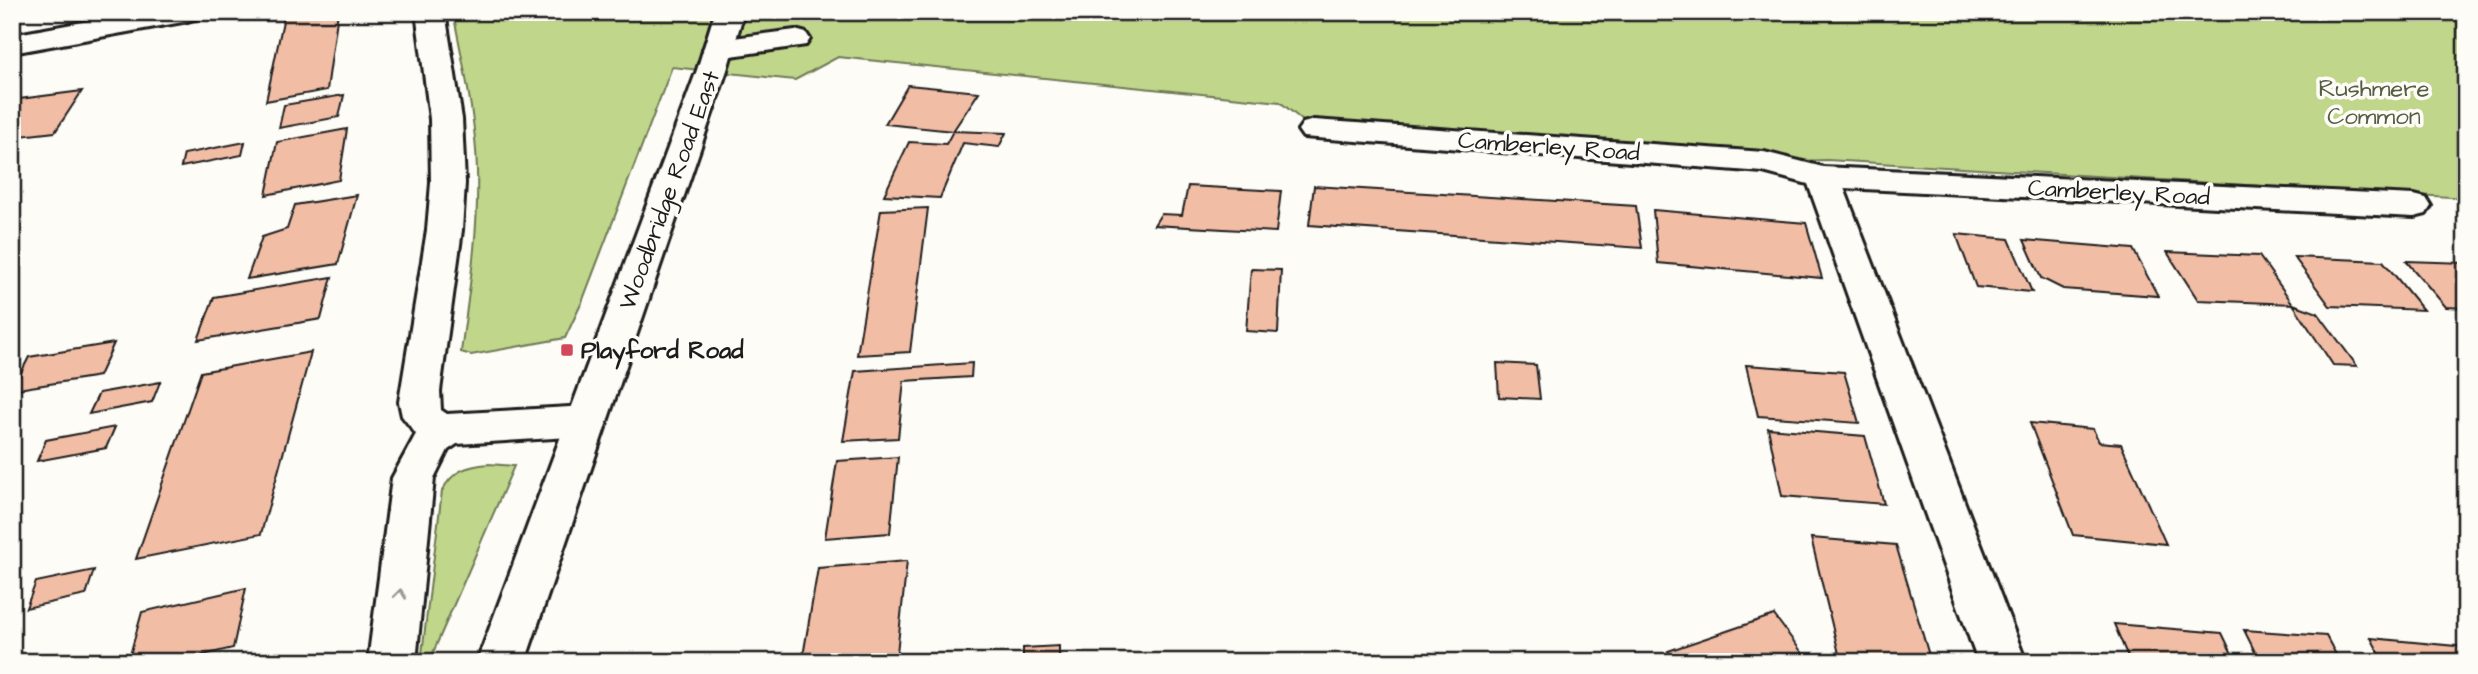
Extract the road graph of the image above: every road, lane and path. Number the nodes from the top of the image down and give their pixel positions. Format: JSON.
{"nodes":[{"id":1,"x":188,"y":12,"type":"edge"},
{"id":2,"x":430,"y":12,"type":"edge"},
{"id":3,"x":723,"y":32,"type":"edge"},
{"id":4,"x":795,"y":39,"type":"dead end"},
{"id":5,"x":12,"y":44,"type":"edge"},
{"id":6,"x":1314,"y":130,"type":"dead end"},
{"id":7,"x":1823,"y":177,"type":"junction"},
{"id":8,"x":2414,"y":206,"type":"dead end"},
{"id":9,"x":587,"y":422,"type":"junction"},
{"id":10,"x":447,"y":429,"type":"junction"},
{"id":11,"x":392,"y":662,"type":"edge"},
{"id":12,"x":501,"y":662,"type":"edge"},
{"id":13,"x":2002,"y":662,"type":"edge"}],
"edges":[{"from":1,"to":5,"type":"street"},
{"from":2,"to":10,"type":"street"},
{"from":3,"to":4,"type":"street"},
{"from":3,"to":9,"type":"street","name":"Woodbridge Road East"},
{"from":6,"to":7,"type":"street","name":"Camberley Road"},
{"from":7,"to":8,"type":"street","name":"Camberley Road"},
{"from":7,"to":13,"type":"street"},
{"from":9,"to":10,"type":"street"},
{"from":9,"to":12,"type":"street","name":"Woodbridge Road East"},
{"from":11,"to":10,"type":"street","one_way":true}]}
